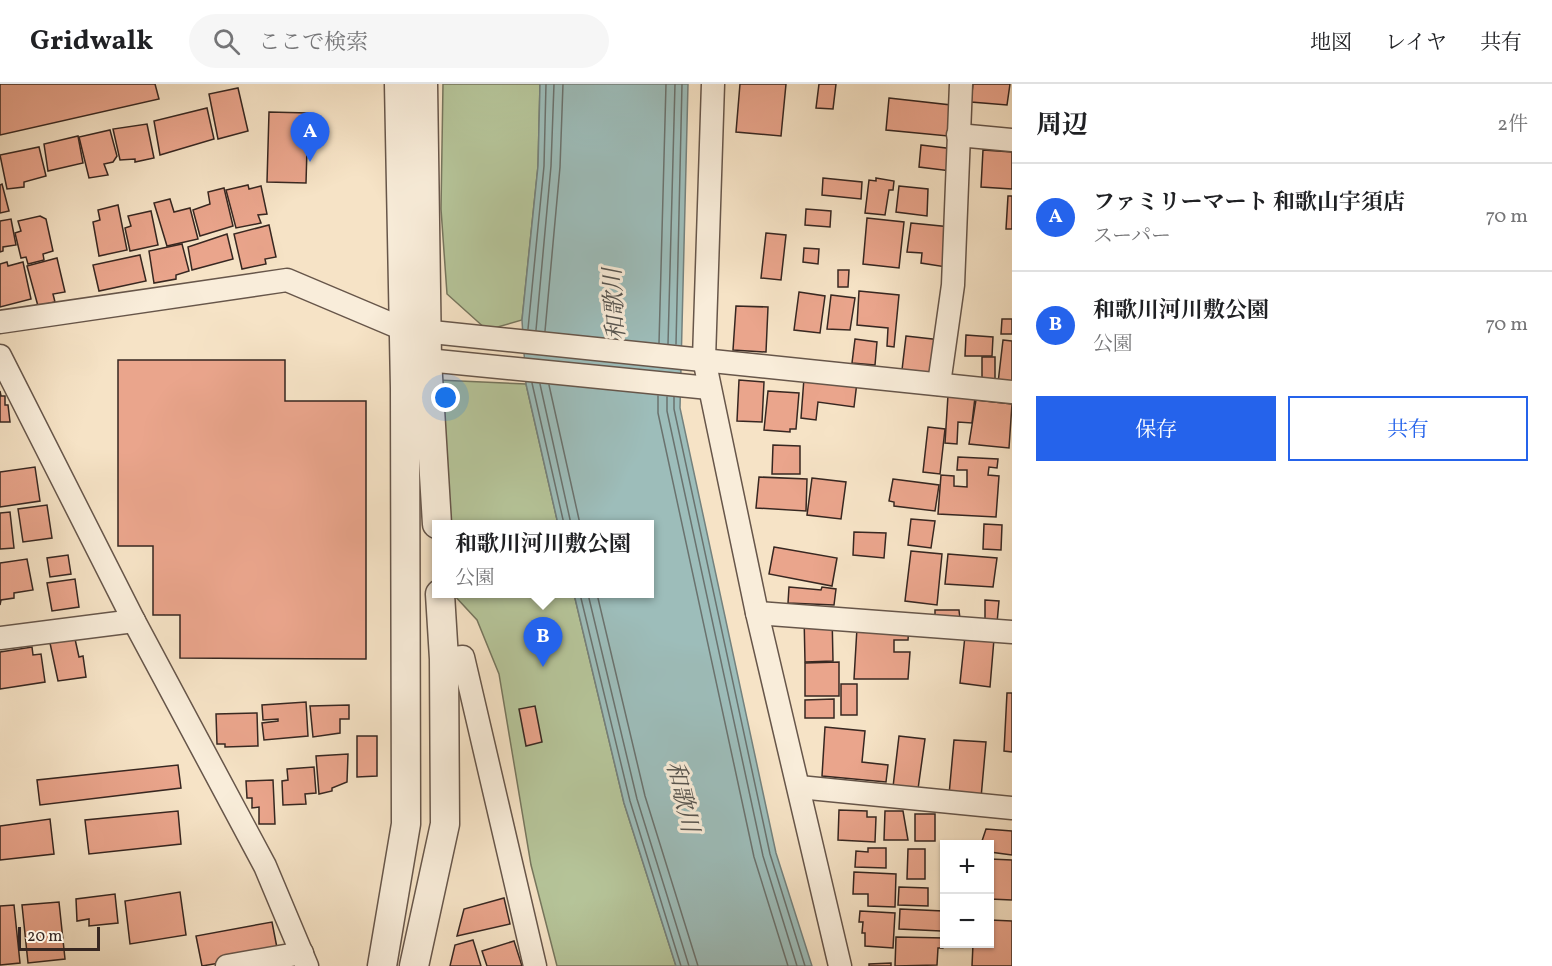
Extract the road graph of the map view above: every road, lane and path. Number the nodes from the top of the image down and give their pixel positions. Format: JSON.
{"nodes":[{"id":1,"x":399,"y":84,"type":"edge"},
{"id":2,"x":423,"y":84,"type":"edge"},
{"id":3,"x":713,"y":84,"type":"edge"},
{"id":4,"x":961,"y":84,"type":"edge"},
{"id":5,"x":958,"y":135,"type":"junction"},
{"id":6,"x":1012,"y":140,"type":"edge"},
{"id":7,"x":0,"y":321,"type":"edge"},
{"id":8,"x":425,"y":331,"type":"junction"},
{"id":9,"x":0,"y":356,"type":"edge"},
{"id":10,"x":694,"y":358,"type":"junction"},
{"id":11,"x":441,"y":362,"type":"junction"},
{"id":12,"x":939,"y":384,"type":"junction"},
{"id":13,"x":710,"y":388,"type":"junction"},
{"id":14,"x":1012,"y":392,"type":"edge"},
{"id":15,"x":436,"y":520,"type":"edge"},
{"id":16,"x":440,"y":598,"type":"edge"},
{"id":17,"x":757,"y":613,"type":"junction"},
{"id":18,"x":134,"y":621,"type":"junction"},
{"id":19,"x":1012,"y":632,"type":"edge"},
{"id":20,"x":0,"y":638,"type":"edge"},
{"id":21,"x":444,"y":659,"type":"junction"},
{"id":22,"x":799,"y":787,"type":"junction"},
{"id":23,"x":1012,"y":808,"type":"edge"},
{"id":24,"x":304,"y":959,"type":"edge"},
{"id":25,"x":227,"y":966,"type":"edge"},
{"id":26,"x":382,"y":966,"type":"edge"},
{"id":27,"x":414,"y":966,"type":"edge"},
{"id":28,"x":535,"y":966,"type":"edge"},
{"id":29,"x":840,"y":966,"type":"edge"}],
"edges":[{"from":1,"to":8,"type":"street"},
{"from":2,"to":8,"type":"street"},
{"from":3,"to":10,"type":"street"},
{"from":4,"to":5,"type":"street"},
{"from":5,"to":6,"type":"street"},
{"from":5,"to":12,"type":"street"},
{"from":7,"to":8,"type":"street"},
{"from":8,"to":10,"type":"street"},
{"from":8,"to":11,"type":"street"},
{"from":8,"to":26,"type":"street"},
{"from":9,"to":18,"type":"street"},
{"from":10,"to":12,"type":"street"},
{"from":10,"to":13,"type":"street"},
{"from":11,"to":13,"type":"street"},
{"from":11,"to":15,"type":"street"},
{"from":12,"to":14,"type":"street"},
{"from":13,"to":17,"type":"street"},
{"from":16,"to":21,"type":"street"},
{"from":17,"to":19,"type":"street"},
{"from":17,"to":22,"type":"street"},
{"from":18,"to":20,"type":"street"},
{"from":18,"to":24,"type":"street"},
{"from":21,"to":27,"type":"street"},
{"from":21,"to":28,"type":"street"},
{"from":22,"to":23,"type":"street"},
{"from":22,"to":29,"type":"street"},
{"from":24,"to":25,"type":"street"}]}
